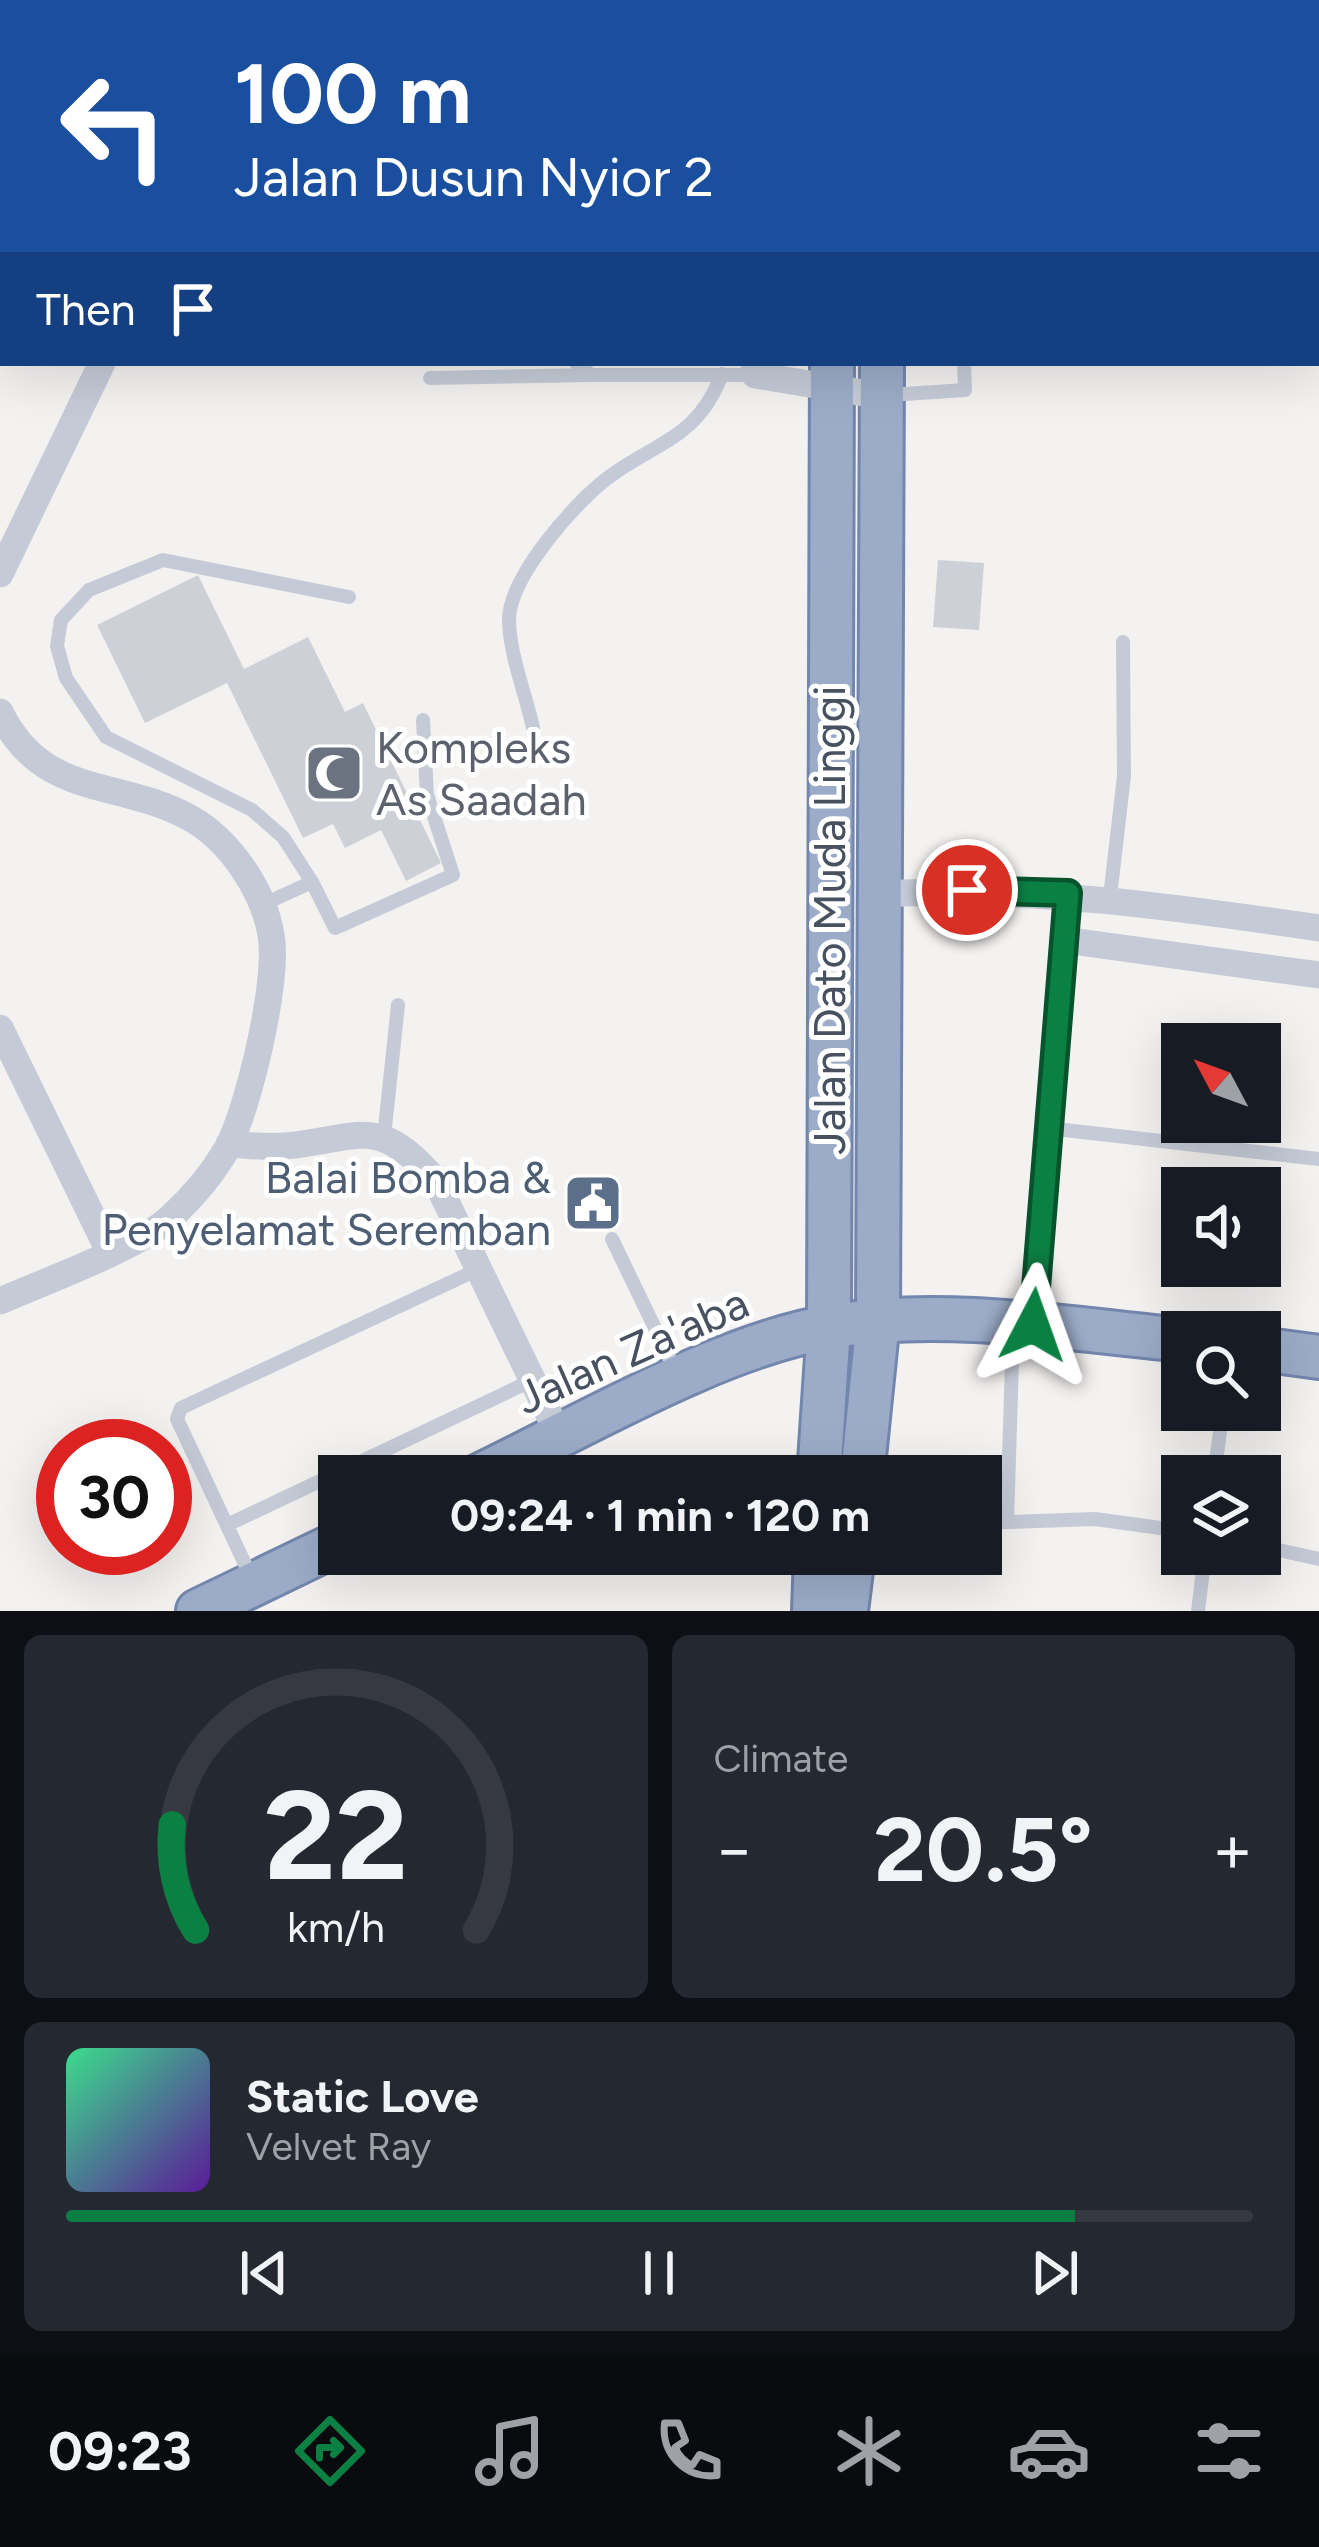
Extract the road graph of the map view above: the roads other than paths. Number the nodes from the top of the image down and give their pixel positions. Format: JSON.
{"nodes":[{"id":1,"x":102,"y":366,"type":"edge"},
{"id":2,"x":581,"y":366,"type":"edge"},
{"id":3,"x":964,"y":366,"type":"edge"},
{"id":4,"x":755,"y":369,"type":"edge"},
{"id":5,"x":591,"y":374,"type":"junction"},
{"id":6,"x":722,"y":374,"type":"junction"},
{"id":7,"x":832,"y":376,"type":"edge"},
{"id":8,"x":430,"y":378,"type":"dead end"},
{"id":9,"x":882,"y":379,"type":"edge"},
{"id":10,"x":0,"y":574,"type":"edge"},
{"id":11,"x":349,"y":597,"type":"dead end"},
{"id":12,"x":1124,"y":642,"type":"dead end"},
{"id":13,"x":0,"y":712,"type":"edge"},
{"id":14,"x":423,"y":720,"type":"dead end"},
{"id":15,"x":533,"y":728,"type":"dead end"},
{"id":16,"x":312,"y":882,"type":"junction"},
{"id":17,"x":1068,"y":893,"type":"junction"},
{"id":18,"x":880,"y":894,"type":"junction"},
{"id":19,"x":1110,"y":897,"type":"junction"},
{"id":20,"x":265,"y":904,"type":"junction"},
{"id":21,"x":1319,"y":928,"type":"edge"},
{"id":22,"x":1064,"y":940,"type":"junction"},
{"id":23,"x":1319,"y":975,"type":"edge"},
{"id":24,"x":398,"y":1004,"type":"dead end"},
{"id":25,"x":0,"y":1028,"type":"edge"},
{"id":26,"x":1047,"y":1128,"type":"junction"},
{"id":27,"x":384,"y":1136,"type":"junction"},
{"id":28,"x":230,"y":1144,"type":"junction"},
{"id":29,"x":1319,"y":1159,"type":"edge"},
{"id":30,"x":612,"y":1239,"type":"dead end"},
{"id":31,"x":109,"y":1251,"type":"junction"},
{"id":32,"x":479,"y":1269,"type":"junction"},
{"id":33,"x":0,"y":1301,"type":"edge"},
{"id":34,"x":878,"y":1320,"type":"junction"},
{"id":35,"x":1023,"y":1325,"type":"junction"},
{"id":36,"x":830,"y":1327,"type":"junction"},
{"id":37,"x":1161,"y":1338,"type":"edge"},
{"id":38,"x":1281,"y":1352,"type":"edge"},
{"id":39,"x":1319,"y":1357,"type":"edge"},
{"id":40,"x":532,"y":1380,"type":"junction"},
{"id":41,"x":680,"y":1380,"type":"junction"},
{"id":42,"x":560,"y":1437,"type":"junction"},
{"id":43,"x":523,"y":1455,"type":"edge"},
{"id":44,"x":821,"y":1455,"type":"edge"},
{"id":45,"x":864,"y":1455,"type":"edge"},
{"id":46,"x":1002,"y":1522,"type":"edge"},
{"id":47,"x":1007,"y":1522,"type":"junction"},
{"id":48,"x":227,"y":1526,"type":"junction"},
{"id":49,"x":1161,"y":1528,"type":"edge"},
{"id":50,"x":1281,"y":1551,"type":"edge"},
{"id":51,"x":318,"y":1553,"type":"edge"},
{"id":52,"x":1319,"y":1559,"type":"edge"},
{"id":53,"x":815,"y":1575,"type":"edge"},
{"id":54,"x":850,"y":1575,"type":"edge"},
{"id":55,"x":1202,"y":1575,"type":"edge"},
{"id":56,"x":254,"y":1583,"type":"junction"},
{"id":57,"x":198,"y":1611,"type":"edge"},
{"id":58,"x":814,"y":1611,"type":"edge"},
{"id":59,"x":846,"y":1611,"type":"edge"},
{"id":60,"x":1198,"y":1611,"type":"edge"}],
"edges":[{"from":1,"to":10,"type":"street"},
{"from":2,"to":5,"type":"lane"},
{"from":3,"to":9,"type":"lane"},
{"from":4,"to":6,"type":"lane"},
{"from":4,"to":7,"type":"street"},
{"from":5,"to":6,"type":"lane"},
{"from":5,"to":8,"type":"lane"},
{"from":6,"to":15,"type":"lane"},
{"from":7,"to":9,"type":"street"},
{"from":7,"to":36,"type":"highway","name":"Jalan Dato Muda Linggi"},
{"from":9,"to":18,"type":"highway","name":"Jalan Dato Muda Linggi"},
{"from":11,"to":16,"type":"lane"},
{"from":12,"to":19,"type":"lane"},
{"from":13,"to":20,"type":"street"},
{"from":14,"to":16,"type":"lane"},
{"from":16,"to":20,"type":"lane"},
{"from":17,"to":18,"type":"street"},
{"from":17,"to":19,"type":"street"},
{"from":17,"to":22,"type":"street"},
{"from":18,"to":34,"type":"highway","name":"Jalan Dato Muda Linggi"},
{"from":19,"to":21,"type":"street"},
{"from":20,"to":28,"type":"street"},
{"from":22,"to":23,"type":"street"},
{"from":22,"to":26,"type":"street"},
{"from":24,"to":27,"type":"lane"},
{"from":25,"to":31,"type":"street"},
{"from":26,"to":29,"type":"lane"},
{"from":26,"to":35,"type":"street"},
{"from":27,"to":28,"type":"street"},
{"from":27,"to":32,"type":"street"},
{"from":28,"to":31,"type":"street"},
{"from":30,"to":41,"type":"lane"},
{"from":31,"to":33,"type":"street"},
{"from":32,"to":40,"type":"street"},
{"from":32,"to":48,"type":"lane"},
{"from":34,"to":35,"type":"highway","name":"Jalan Za'aba"},
{"from":34,"to":36,"type":"highway","name":"Jalan Za'aba"},
{"from":34,"to":45,"type":"highway","name":"Jalan Dato Muda Linggi"},
{"from":35,"to":37,"type":"highway","name":"Jalan Za'aba"},
{"from":35,"to":47,"type":"lane"},
{"from":36,"to":41,"type":"highway","name":"Jalan Za'aba"},
{"from":36,"to":44,"type":"highway","name":"Jalan Dato Muda Linggi"},
{"from":38,"to":39,"type":"highway"},
{"from":40,"to":42,"type":"street"},
{"from":40,"to":48,"type":"lane"},
{"from":41,"to":42,"type":"highway","name":"Jalan Za'aba"},
{"from":42,"to":43,"type":"highway","name":"Jalan Za'aba"},
{"from":46,"to":47,"type":"lane"},
{"from":47,"to":49,"type":"lane"},
{"from":48,"to":56,"type":"lane"},
{"from":50,"to":52,"type":"lane"},
{"from":51,"to":56,"type":"highway"},
{"from":53,"to":58,"type":"highway"},
{"from":54,"to":59,"type":"highway"},
{"from":55,"to":60,"type":"lane"},
{"from":56,"to":57,"type":"highway"}]}
